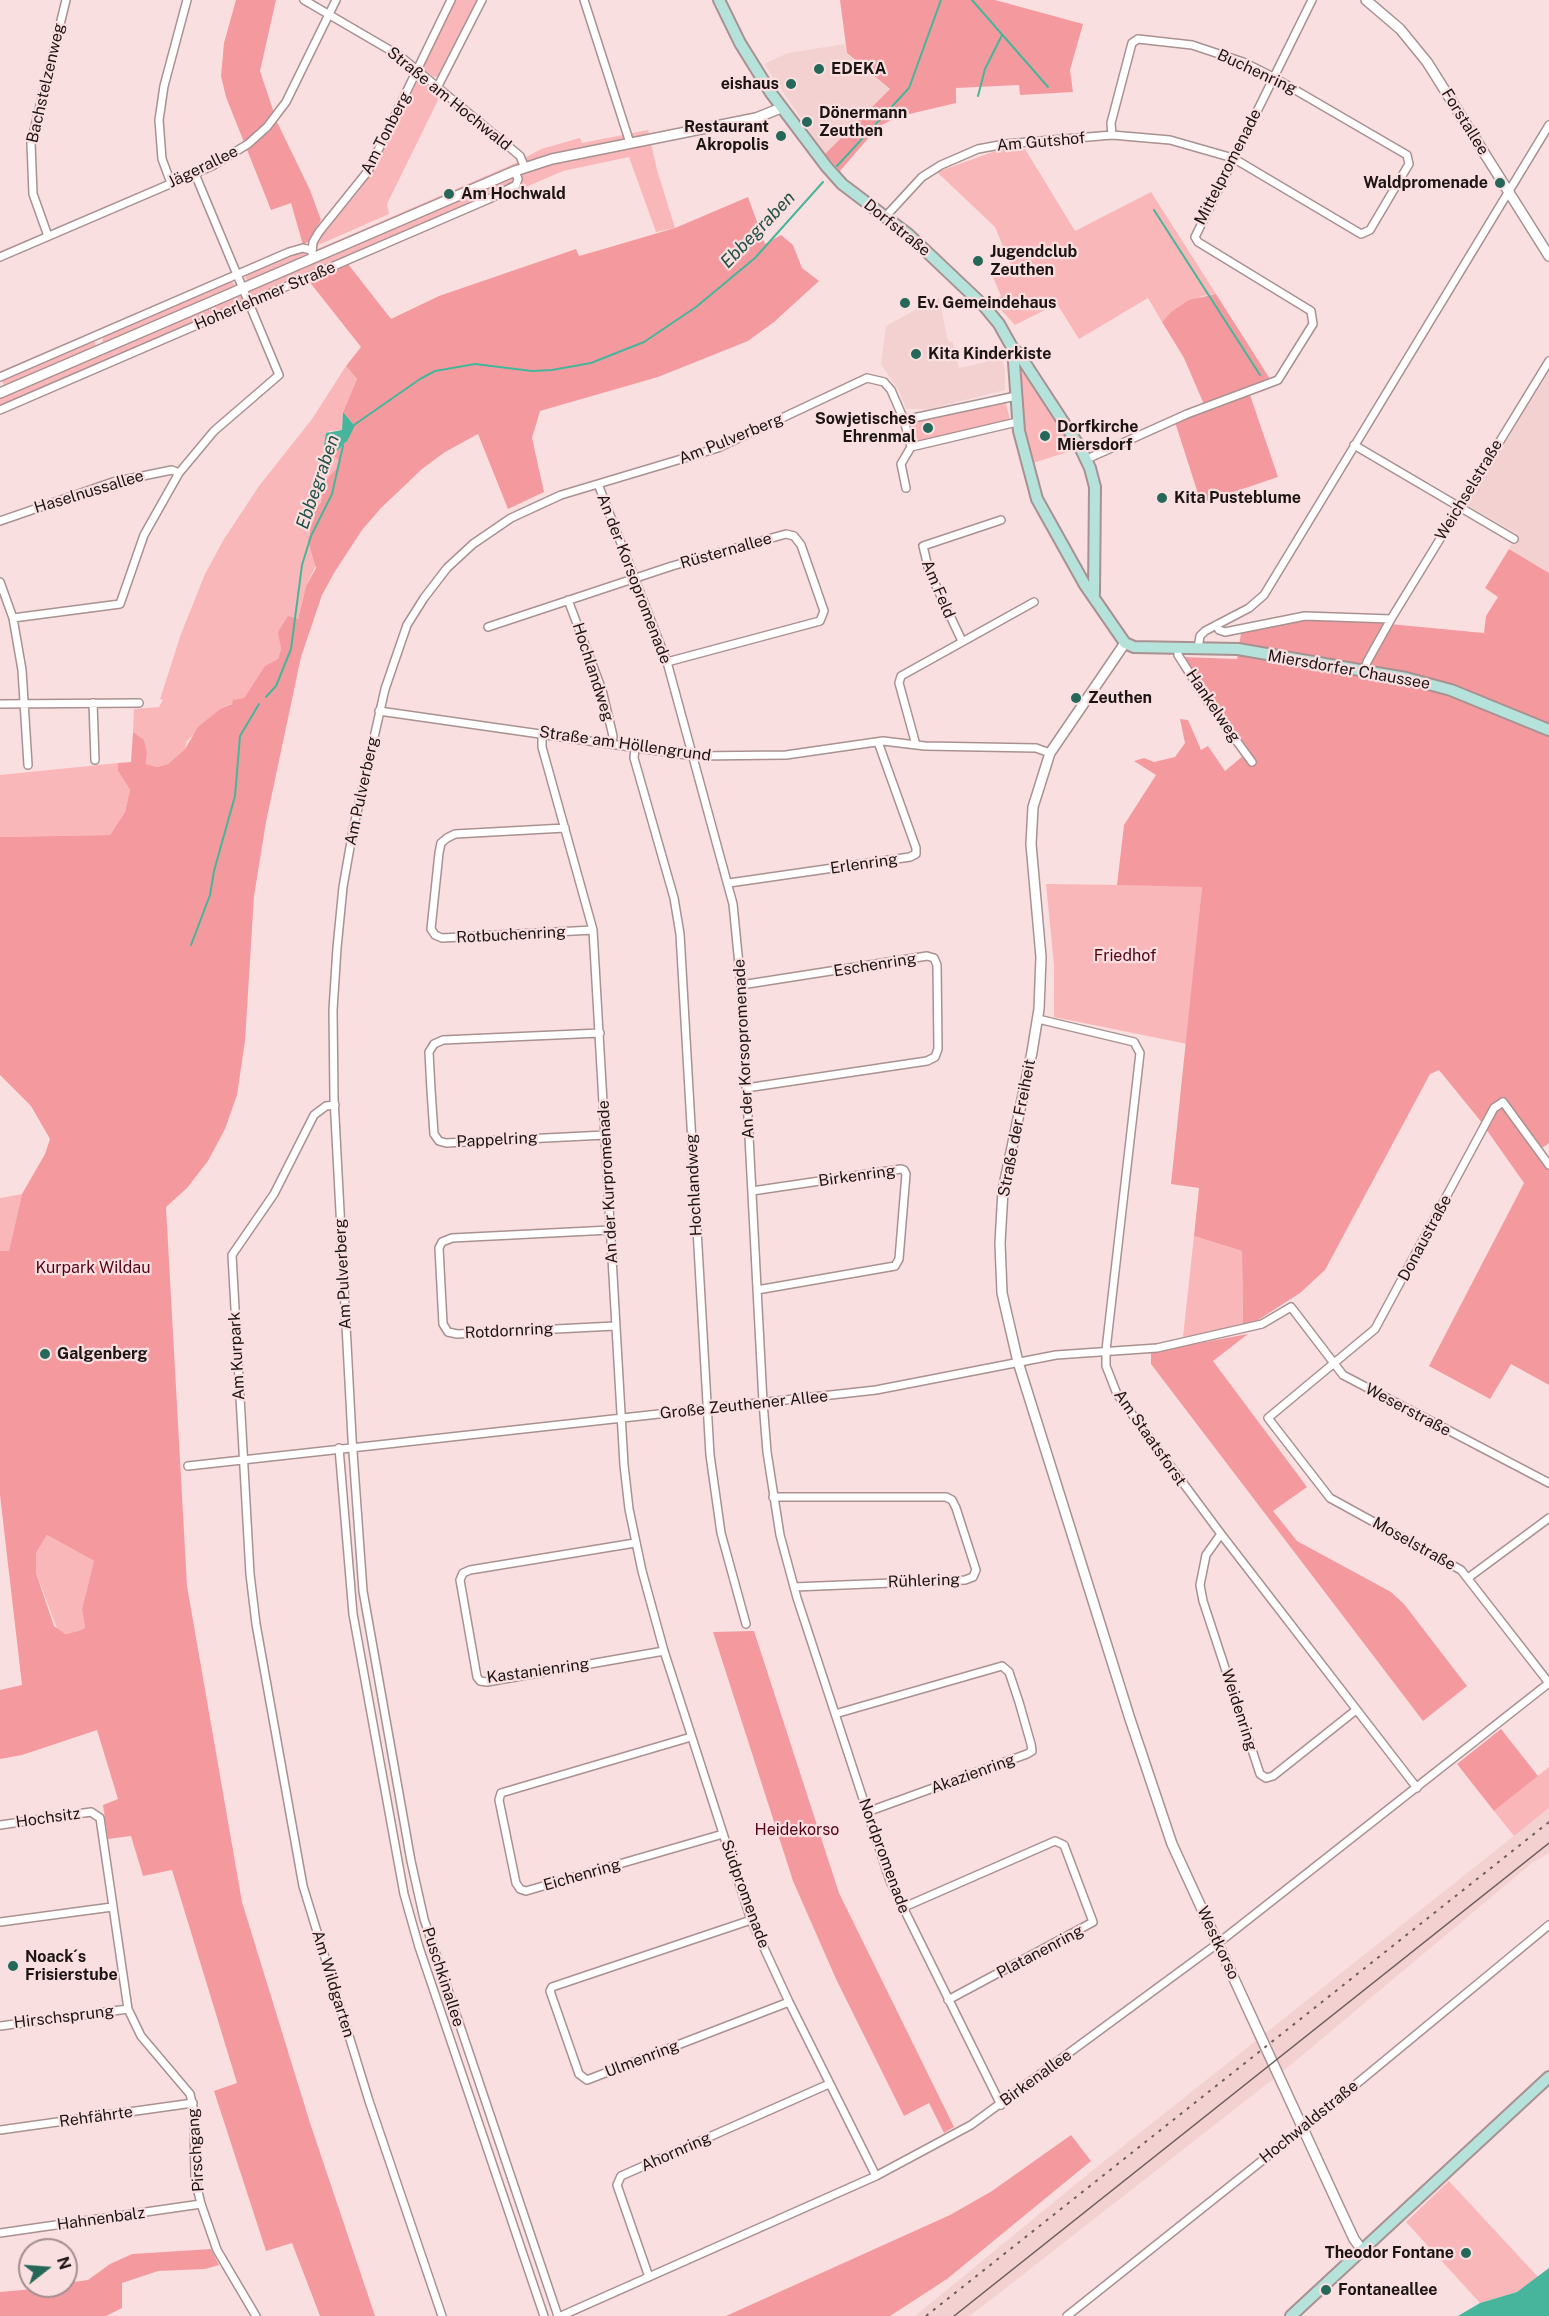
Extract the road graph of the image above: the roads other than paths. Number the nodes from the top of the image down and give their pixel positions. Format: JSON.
{"nodes":[{"id":1,"x":66,"y":0,"type":"edge"},
{"id":2,"x":186,"y":0,"type":"edge"},
{"id":3,"x":304,"y":0,"type":"edge"},
{"id":4,"x":336,"y":0,"type":"edge"},
{"id":5,"x":451,"y":0,"type":"edge"},
{"id":6,"x":482,"y":0,"type":"edge"},
{"id":7,"x":584,"y":0,"type":"edge"},
{"id":8,"x":719,"y":0,"type":"edge"},
{"id":9,"x":1312,"y":0,"type":"edge"},
{"id":10,"x":1366,"y":0,"type":"edge"},
{"id":11,"x":329,"y":15,"type":"junction"},
{"id":12,"x":418,"y":69,"type":"junction"},
{"id":13,"x":1274,"y":76,"type":"junction"},
{"id":14,"x":438,"y":86,"type":"junction"},
{"id":15,"x":781,"y":108,"type":"junction"},
{"id":16,"x":1549,"y":125,"type":"edge"},
{"id":17,"x":1112,"y":135,"type":"junction"},
{"id":18,"x":630,"y":143,"type":"junction"},
{"id":19,"x":1233,"y":158,"type":"junction"},
{"id":20,"x":525,"y":168,"type":"junction"},
{"id":21,"x":515,"y":171,"type":"junction"},
{"id":22,"x":195,"y":174,"type":"junction"},
{"id":23,"x":171,"y":183,"type":"junction"},
{"id":24,"x":1508,"y":189,"type":"junction"},
{"id":25,"x":886,"y":216,"type":"junction"},
{"id":26,"x":48,"y":236,"type":"junction"},
{"id":27,"x":312,"y":254,"type":"junction"},
{"id":28,"x":1549,"y":256,"type":"edge"},
{"id":29,"x":0,"y":257,"type":"edge"},
{"id":30,"x":237,"y":275,"type":"junction"},
{"id":31,"x":243,"y":288,"type":"junction"},
{"id":32,"x":250,"y":302,"type":"junction"},
{"id":33,"x":1013,"y":349,"type":"junction"},
{"id":34,"x":1549,"y":361,"type":"edge"},
{"id":35,"x":0,"y":377,"type":"edge"},
{"id":36,"x":0,"y":393,"type":"edge"},
{"id":37,"x":1016,"y":396,"type":"junction"},
{"id":38,"x":0,"y":410,"type":"edge"},
{"id":39,"x":904,"y":420,"type":"junction"},
{"id":40,"x":1017,"y":422,"type":"junction"},
{"id":41,"x":1354,"y":445,"type":"junction"},
{"id":42,"x":911,"y":447,"type":"junction"},
{"id":43,"x":1087,"y":459,"type":"junction"},
{"id":44,"x":179,"y":473,"type":"junction"},
{"id":45,"x":598,"y":484,"type":"junction"},
{"id":46,"x":906,"y":488,"type":"dead end"},
{"id":47,"x":1459,"y":507,"type":"junction"},
{"id":48,"x":1002,"y":520,"type":"dead end"},
{"id":49,"x":0,"y":521,"type":"edge"},
{"id":50,"x":1514,"y":539,"type":"dead end"},
{"id":51,"x":633,"y":578,"type":"junction"},
{"id":52,"x":0,"y":582,"type":"edge"},
{"id":53,"x":1094,"y":594,"type":"junction"},
{"id":54,"x":568,"y":600,"type":"junction"},
{"id":55,"x":1034,"y":602,"type":"dead end"},
{"id":56,"x":13,"y":618,"type":"junction"},
{"id":57,"x":1391,"y":619,"type":"junction"},
{"id":58,"x":1216,"y":626,"type":"junction"},
{"id":59,"x":488,"y":627,"type":"dead end"},
{"id":60,"x":962,"y":641,"type":"junction"},
{"id":61,"x":1125,"y":643,"type":"junction"},
{"id":62,"x":1178,"y":647,"type":"junction"},
{"id":63,"x":1198,"y":648,"type":"junction"},
{"id":64,"x":667,"y":662,"type":"junction"},
{"id":65,"x":1365,"y":671,"type":"junction"},
{"id":66,"x":25,"y":703,"type":"junction"},
{"id":67,"x":93,"y":703,"type":"junction"},
{"id":68,"x":139,"y":703,"type":"dead end"},
{"id":69,"x":0,"y":704,"type":"edge"},
{"id":70,"x":379,"y":711,"type":"junction"},
{"id":71,"x":1549,"y":730,"type":"edge"},
{"id":72,"x":542,"y":733,"type":"junction"},
{"id":73,"x":878,"y":742,"type":"junction"},
{"id":74,"x":612,"y":744,"type":"junction"},
{"id":75,"x":916,"y":745,"type":"junction"},
{"id":76,"x":635,"y":748,"type":"junction"},
{"id":77,"x":1050,"y":753,"type":"junction"},
{"id":78,"x":694,"y":756,"type":"junction"},
{"id":79,"x":96,"y":760,"type":"dead end"},
{"id":80,"x":1252,"y":762,"type":"dead end"},
{"id":81,"x":28,"y":765,"type":"dead end"},
{"id":82,"x":565,"y":828,"type":"junction"},
{"id":83,"x":729,"y":883,"type":"junction"},
{"id":84,"x":592,"y":930,"type":"junction"},
{"id":85,"x":741,"y":985,"type":"junction"},
{"id":86,"x":1038,"y":1019,"type":"junction"},
{"id":87,"x":600,"y":1033,"type":"junction"},
{"id":88,"x":746,"y":1088,"type":"junction"},
{"id":89,"x":335,"y":1105,"type":"junction"},
{"id":90,"x":605,"y":1135,"type":"junction"},
{"id":91,"x":1549,"y":1149,"type":"edge"},
{"id":92,"x":1542,"y":1155,"type":"junction"},
{"id":93,"x":1549,"y":1165,"type":"edge"},
{"id":94,"x":752,"y":1191,"type":"junction"},
{"id":95,"x":610,"y":1230,"type":"junction"},
{"id":96,"x":757,"y":1290,"type":"junction"},
{"id":97,"x":1291,"y":1307,"type":"joint"},
{"id":98,"x":615,"y":1326,"type":"junction"},
{"id":99,"x":1106,"y":1350,"type":"junction"},
{"id":100,"x":1018,"y":1362,"type":"junction"},
{"id":101,"x":1334,"y":1364,"type":"junction"},
{"id":102,"x":763,"y":1402,"type":"junction"},
{"id":103,"x":706,"y":1409,"type":"junction"},
{"id":104,"x":620,"y":1418,"type":"junction"},
{"id":105,"x":1269,"y":1418,"type":"joint"},
{"id":106,"x":353,"y":1447,"type":"junction"},
{"id":107,"x":339,"y":1448,"type":"junction"},
{"id":108,"x":243,"y":1459,"type":"junction"},
{"id":109,"x":188,"y":1466,"type":"dead end"},
{"id":110,"x":1549,"y":1483,"type":"edge"},
{"id":111,"x":773,"y":1497,"type":"junction"},
{"id":112,"x":1549,"y":1518,"type":"edge"},
{"id":113,"x":1221,"y":1534,"type":"junction"},
{"id":114,"x":635,"y":1543,"type":"junction"},
{"id":115,"x":1468,"y":1578,"type":"junction"},
{"id":116,"x":794,"y":1587,"type":"junction"},
{"id":117,"x":746,"y":1624,"type":"dead end"},
{"id":118,"x":1102,"y":1625,"type":"joint"},
{"id":119,"x":369,"y":1628,"type":"joint"},
{"id":120,"x":808,"y":1630,"type":"joint"},
{"id":121,"x":659,"y":1633,"type":"joint"},
{"id":122,"x":260,"y":1644,"type":"joint"},
{"id":123,"x":664,"y":1651,"type":"junction"},
{"id":124,"x":1549,"y":1683,"type":"edge"},
{"id":125,"x":1356,"y":1710,"type":"junction"},
{"id":126,"x":835,"y":1714,"type":"junction"},
{"id":127,"x":691,"y":1737,"type":"junction"},
{"id":128,"x":1417,"y":1788,"type":"junction"},
{"id":129,"x":867,"y":1812,"type":"junction"},
{"id":130,"x":96,"y":1814,"type":"joint"},
{"id":131,"x":0,"y":1825,"type":"edge"},
{"id":132,"x":723,"y":1834,"type":"junction"},
{"id":133,"x":112,"y":1907,"type":"junction"},
{"id":134,"x":902,"y":1908,"type":"junction"},
{"id":135,"x":751,"y":1920,"type":"junction"},
{"id":136,"x":0,"y":1922,"type":"edge"},
{"id":137,"x":1549,"y":1925,"type":"edge"},
{"id":138,"x":1217,"y":1944,"type":"junction"},
{"id":139,"x":948,"y":2000,"type":"junction"},
{"id":140,"x":789,"y":2002,"type":"junction"},
{"id":141,"x":128,"y":2009,"type":"junction"},
{"id":142,"x":0,"y":2024,"type":"edge"},
{"id":143,"x":1549,"y":2077,"type":"edge"},
{"id":144,"x":829,"y":2084,"type":"junction"},
{"id":145,"x":193,"y":2103,"type":"junction"},
{"id":146,"x":1001,"y":2104,"type":"junction"},
{"id":147,"x":1303,"y":2128,"type":"junction"},
{"id":148,"x":0,"y":2130,"type":"edge"},
{"id":149,"x":876,"y":2176,"type":"junction"},
{"id":150,"x":201,"y":2204,"type":"junction"},
{"id":151,"x":0,"y":2233,"type":"edge"},
{"id":152,"x":1362,"y":2250,"type":"junction"},
{"id":153,"x":649,"y":2277,"type":"junction"},
{"id":154,"x":256,"y":2316,"type":"edge"},
{"id":155,"x":442,"y":2316,"type":"edge"},
{"id":156,"x":544,"y":2316,"type":"edge"},
{"id":157,"x":559,"y":2316,"type":"edge"},
{"id":158,"x":1066,"y":2316,"type":"edge"},
{"id":159,"x":1291,"y":2316,"type":"edge"}],
"edges":[{"from":1,"to":26,"type":"street","name":"Bachstelzenweg"},
{"from":2,"to":23,"type":"street"},
{"from":3,"to":11,"type":"street","name":"Straße am Hochwald"},
{"from":4,"to":11,"type":"street","name":"Jägerallee"},
{"from":5,"to":12,"type":"street","name":"Am Tonberg"},
{"from":6,"to":14,"type":"street"},
{"from":7,"to":18,"type":"street"},
{"from":8,"to":15,"type":"main road","name":"Dorfstraße"},
{"from":9,"to":13,"type":"street","name":"Mittelpromenade"},
{"from":10,"to":24,"type":"street","name":"Forstallee"},
{"from":11,"to":12,"type":"street","name":"Straße am Hochwald"},
{"from":11,"to":22,"type":"street","name":"Jägerallee"},
{"from":12,"to":14,"type":"street","name":"Straße am Hochwald"},
{"from":12,"to":27,"type":"street","name":"Am Tonberg"},
{"from":13,"to":17,"type":"street","name":"Buchenring"},
{"from":13,"to":19,"type":"street","name":"Mittelpromenade"},
{"from":13,"to":19,"type":"street","name":"Buchenring"},
{"from":14,"to":20,"type":"street","name":"Straße am Hochwald"},
{"from":15,"to":18,"type":"street","name":"Hoherlehmer Straße"},
{"from":15,"to":25,"type":"main road","name":"Dorfstraße"},
{"from":16,"to":24,"type":"street"},
{"from":17,"to":19,"type":"street","name":"Buchenring"},
{"from":17,"to":25,"type":"street","name":"Am Gutshof"},
{"from":18,"to":20,"type":"street","name":"Hoherlehmer Straße"},
{"from":19,"to":43,"type":"street","name":"Mittelpromenade"},
{"from":20,"to":21,"type":"street","name":"Hoherlehmer Straße"},
{"from":21,"to":27,"type":"street","name":"Hoherlehmer Straße"},
{"from":21,"to":32,"type":"street","name":"Hoherlehmer Straße"},
{"from":22,"to":23,"type":"street","name":"Jägerallee"},
{"from":22,"to":30,"type":"street"},
{"from":23,"to":26,"type":"street","name":"Jägerallee"},
{"from":24,"to":28,"type":"street","name":"Forstallee"},
{"from":24,"to":41,"type":"street"},
{"from":25,"to":33,"type":"main road","name":"Dorfstraße"},
{"from":26,"to":29,"type":"street","name":"Jägerallee"},
{"from":27,"to":30,"type":"street","name":"Hoherlehmer Straße"},
{"from":27,"to":31,"type":"street","name":"Hoherlehmer Straße"},
{"from":30,"to":31,"type":"street"},
{"from":30,"to":35,"type":"street","name":"Hoherlehmer Straße"},
{"from":31,"to":32,"type":"street"},
{"from":31,"to":36,"type":"street","name":"Hoherlehmer Straße"},
{"from":32,"to":38,"type":"street","name":"Hoherlehmer Straße"},
{"from":32,"to":44,"type":"street"},
{"from":33,"to":37,"type":"main road","name":"Dorfstraße"},
{"from":33,"to":43,"type":"main road","name":"Dorfstraße"},
{"from":34,"to":47,"type":"street","name":"Weichselstraße"},
{"from":37,"to":39,"type":"street"},
{"from":37,"to":40,"type":"main road","name":"Dorfstraße"},
{"from":39,"to":42,"type":"street","name":"Am Pulverberg"},
{"from":39,"to":45,"type":"street","name":"Am Pulverberg"},
{"from":40,"to":42,"type":"street"},
{"from":40,"to":53,"type":"main road","name":"Dorfstraße"},
{"from":41,"to":47,"type":"street"},
{"from":41,"to":58,"type":"street"},
{"from":42,"to":46,"type":"street"},
{"from":43,"to":53,"type":"main road","name":"Dorfstraße"},
{"from":44,"to":49,"type":"street","name":"Haselnussallee"},
{"from":44,"to":56,"type":"street"},
{"from":45,"to":51,"type":"street","name":"An der Korsopromenade"},
{"from":45,"to":70,"type":"street","name":"Am Pulverberg"},
{"from":47,"to":50,"type":"street"},
{"from":47,"to":57,"type":"street","name":"Weichselstraße"},
{"from":48,"to":60,"type":"street","name":"Am Feld"},
{"from":51,"to":54,"type":"street","name":"Rüsternallee"},
{"from":51,"to":64,"type":"street","name":"An der Korsopromenade"},
{"from":51,"to":64,"type":"street","name":"Rüsternallee"},
{"from":52,"to":56,"type":"street"},
{"from":53,"to":61,"type":"main road","name":"Dorfstraße"},
{"from":54,"to":59,"type":"street","name":"Rüsternallee"},
{"from":54,"to":74,"type":"street","name":"Hochlandweg"},
{"from":55,"to":60,"type":"street"},
{"from":56,"to":66,"type":"street"},
{"from":57,"to":58,"type":"street"},
{"from":57,"to":65,"type":"street","name":"Weichselstraße"},
{"from":58,"to":63,"type":"street"},
{"from":60,"to":75,"type":"street"},
{"from":61,"to":62,"type":"main road"},
{"from":61,"to":77,"type":"street","name":"Straße der Freiheit"},
{"from":62,"to":63,"type":"main road","name":"Miersdorfer Chaussee"},
{"from":62,"to":80,"type":"street","name":"Hankelweg"},
{"from":63,"to":65,"type":"main road","name":"Miersdorfer Chaussee"},
{"from":64,"to":78,"type":"street","name":"An der Korsopromenade"},
{"from":65,"to":71,"type":"main road","name":"Miersdorfer Chaussee"},
{"from":66,"to":67,"type":"street"},
{"from":66,"to":69,"type":"street"},
{"from":66,"to":81,"type":"street"},
{"from":67,"to":68,"type":"street"},
{"from":67,"to":79,"type":"street"},
{"from":70,"to":72,"type":"street","name":"Straße am Höllengrund"},
{"from":70,"to":89,"type":"street","name":"Am Pulverberg"},
{"from":72,"to":74,"type":"street","name":"Straße am Höllengrund"},
{"from":72,"to":82,"type":"street","name":"An der Kurpromenade"},
{"from":73,"to":75,"type":"street","name":"Straße am Höllengrund"},
{"from":73,"to":78,"type":"street","name":"Straße am Höllengrund"},
{"from":73,"to":83,"type":"street","name":"Erlenring"},
{"from":74,"to":76,"type":"street","name":"Straße am Höllengrund"},
{"from":75,"to":77,"type":"street","name":"Straße am Höllengrund"},
{"from":76,"to":78,"type":"street","name":"Straße am Höllengrund"},
{"from":76,"to":103,"type":"street","name":"Hochlandweg"},
{"from":77,"to":86,"type":"street","name":"Straße der Freiheit"},
{"from":78,"to":83,"type":"street","name":"An der Korsopromenade"},
{"from":82,"to":84,"type":"street","name":"An der Kurpromenade"},
{"from":82,"to":84,"type":"street","name":"Rotbuchenring"},
{"from":83,"to":85,"type":"street","name":"An der Korsopromenade"},
{"from":84,"to":87,"type":"street","name":"An der Kurpromenade"},
{"from":85,"to":88,"type":"street","name":"An der Korsopromenade"},
{"from":85,"to":88,"type":"street","name":"Eschenring"},
{"from":86,"to":99,"type":"street","name":"Am Staatsforst"},
{"from":86,"to":100,"type":"street","name":"Straße der Freiheit"},
{"from":87,"to":90,"type":"street","name":"An der Kurpromenade"},
{"from":87,"to":90,"type":"street","name":"Pappelring"},
{"from":88,"to":94,"type":"street","name":"An der Korsopromenade"},
{"from":89,"to":106,"type":"street","name":"Am Pulverberg"},
{"from":89,"to":108,"type":"street","name":"Am Kurpark"},
{"from":90,"to":95,"type":"street","name":"An der Kurpromenade"},
{"from":91,"to":92,"type":"street"},
{"from":92,"to":93,"type":"street"},
{"from":92,"to":101,"type":"street","name":"Donaustraße"},
{"from":94,"to":96,"type":"street","name":"An der Korsopromenade"},
{"from":94,"to":96,"type":"street","name":"Birkenring"},
{"from":95,"to":98,"type":"street","name":"An der Kurpromenade"},
{"from":95,"to":98,"type":"street","name":"Rotdornring"},
{"from":96,"to":102,"type":"street","name":"An der Korsopromenade"},
{"from":97,"to":99,"type":"street","name":"Große Zeuthener Allee"},
{"from":97,"to":101,"type":"street","name":"Weserstraße"},
{"from":98,"to":104,"type":"street","name":"An der Kurpromenade"},
{"from":99,"to":100,"type":"street","name":"Große Zeuthener Allee"},
{"from":99,"to":113,"type":"street","name":"Am Staatsforst"},
{"from":100,"to":102,"type":"street","name":"Große Zeuthener Allee"},
{"from":100,"to":118,"type":"street","name":"Straße der Freiheit"},
{"from":101,"to":105,"type":"street","name":"Donaustraße"},
{"from":101,"to":110,"type":"street","name":"Weserstraße"},
{"from":102,"to":103,"type":"street","name":"Große Zeuthener Allee"},
{"from":102,"to":111,"type":"street","name":"An der Korsopromenade"},
{"from":103,"to":104,"type":"street","name":"Große Zeuthener Allee"},
{"from":103,"to":117,"type":"street","name":"Hochlandweg"},
{"from":104,"to":106,"type":"street","name":"Große Zeuthener Allee"},
{"from":104,"to":114,"type":"street","name":"An der Kurpromenade"},
{"from":105,"to":115,"type":"street","name":"Moselstraße"},
{"from":106,"to":107,"type":"street","name":"Große Zeuthener Allee"},
{"from":106,"to":119,"type":"street","name":"Am Pulverberg"},
{"from":107,"to":108,"type":"street","name":"Große Zeuthener Allee"},
{"from":107,"to":156,"type":"street","name":"Puschkinallee"},
{"from":108,"to":109,"type":"street","name":"Große Zeuthener Allee"},
{"from":108,"to":122,"type":"street","name":"Am Kurpark"},
{"from":111,"to":116,"type":"street","name":"An der Korsopromenade"},
{"from":111,"to":116,"type":"street","name":"Rühlering"},
{"from":112,"to":115,"type":"street"},
{"from":113,"to":125,"type":"street","name":"Am Staatsforst"},
{"from":113,"to":125,"type":"street","name":"Weidenring"},
{"from":114,"to":121,"type":"street","name":"An der Kurpromenade"},
{"from":114,"to":123,"type":"street","name":"Kastanienring"},
{"from":115,"to":124,"type":"street","name":"Moselstraße"},
{"from":116,"to":120,"type":"street","name":"An der Korsopromenade"},
{"from":118,"to":138,"type":"street","name":"Westkorso"},
{"from":119,"to":157,"type":"street","name":"Puschkinallee"},
{"from":120,"to":126,"type":"street","name":"Nordpromenade"},
{"from":121,"to":123,"type":"street","name":"Südpromenade"},
{"from":122,"to":155,"type":"street","name":"Am Wildgarten"},
{"from":123,"to":127,"type":"street","name":"Südpromenade"},
{"from":124,"to":128,"type":"street","name":"Birkenallee"},
{"from":125,"to":128,"type":"street","name":"Am Staatsforst"},
{"from":126,"to":129,"type":"street","name":"Nordpromenade"},
{"from":126,"to":129,"type":"street","name":"Akazienring"},
{"from":127,"to":132,"type":"street","name":"Südpromenade"},
{"from":127,"to":132,"type":"street","name":"Eichenring"},
{"from":128,"to":138,"type":"street","name":"Birkenallee"},
{"from":129,"to":134,"type":"street","name":"Nordpromenade"},
{"from":130,"to":131,"type":"street","name":"Hochsitz"},
{"from":130,"to":133,"type":"street","name":"Pirschgang"},
{"from":132,"to":135,"type":"street","name":"Südpromenade"},
{"from":133,"to":136,"type":"street"},
{"from":133,"to":141,"type":"street","name":"Pirschgang"},
{"from":134,"to":139,"type":"street","name":"Nordpromenade"},
{"from":134,"to":139,"type":"street","name":"Platanenring"},
{"from":135,"to":140,"type":"street","name":"Südpromenade"},
{"from":135,"to":140,"type":"street","name":"Ulmenring"},
{"from":137,"to":147,"type":"street","name":"Hochwaldstraße"},
{"from":138,"to":146,"type":"street","name":"Birkenallee"},
{"from":138,"to":147,"type":"street","name":"Westkorso"},
{"from":139,"to":146,"type":"street","name":"Nordpromenade"},
{"from":140,"to":144,"type":"street","name":"Südpromenade"},
{"from":141,"to":142,"type":"street","name":"Hirschsprung"},
{"from":141,"to":145,"type":"street","name":"Pirschgang"},
{"from":143,"to":152,"type":"main road"},
{"from":144,"to":149,"type":"street","name":"Südpromenade"},
{"from":144,"to":153,"type":"street","name":"Ahornring"},
{"from":145,"to":148,"type":"street","name":"Rehfährte"},
{"from":145,"to":150,"type":"street","name":"Pirschgang"},
{"from":146,"to":149,"type":"street","name":"Birkenallee"},
{"from":147,"to":152,"type":"street","name":"Westkorso"},
{"from":147,"to":158,"type":"street","name":"Hochwaldstraße"},
{"from":149,"to":153,"type":"street","name":"Birkenallee"},
{"from":150,"to":151,"type":"street","name":"Hahnenbalz"},
{"from":150,"to":154,"type":"street","name":"Pirschgang"},
{"from":152,"to":159,"type":"main road"},
{"from":153,"to":157,"type":"street","name":"Birkenallee"}]}
